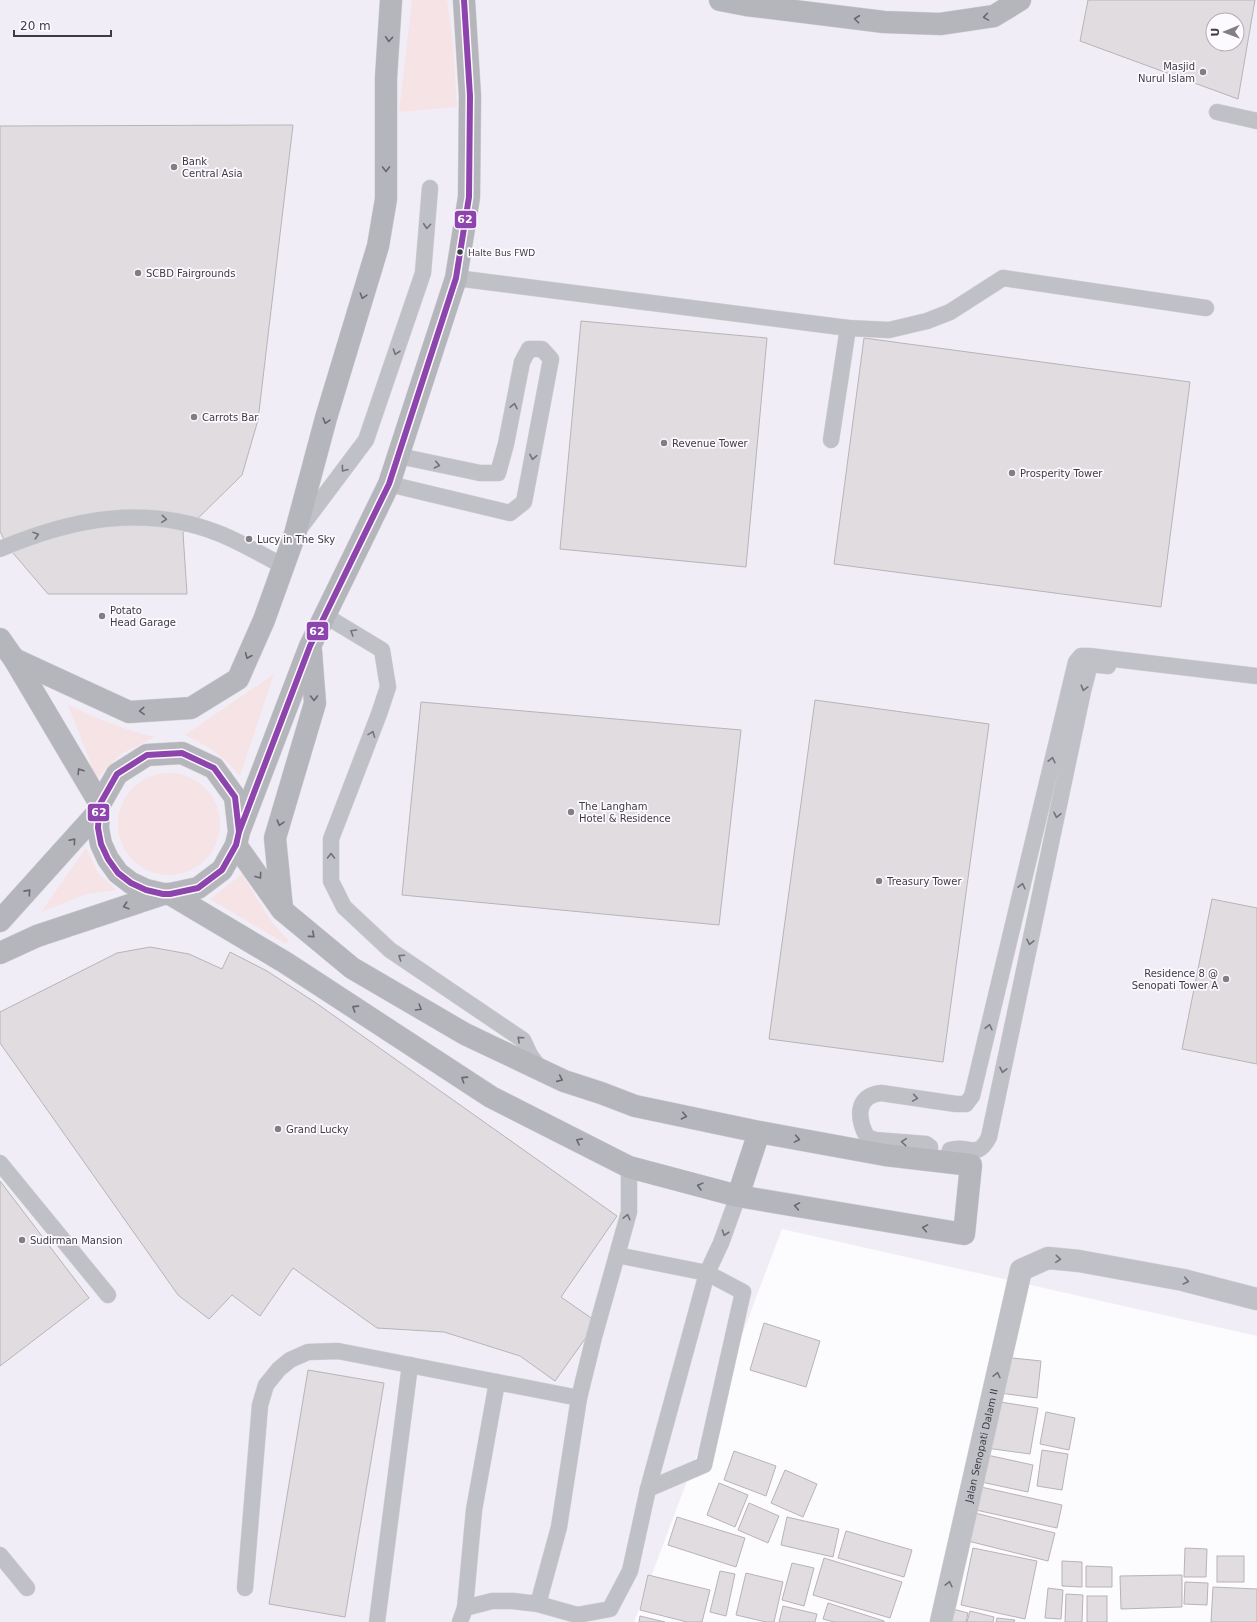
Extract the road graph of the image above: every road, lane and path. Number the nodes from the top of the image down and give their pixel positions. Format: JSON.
{"nodes":[{"id":1,"x":391,"y":0,"type":"edge"},
{"id":2,"x":720,"y":0,"type":"edge"},
{"id":3,"x":1020,"y":0,"type":"edge"},
{"id":4,"x":470,"y":4,"type":"edge"},
{"id":5,"x":1217,"y":112,"type":"dead end"},
{"id":6,"x":1257,"y":121,"type":"edge"},
{"id":7,"x":430,"y":188,"type":"dead end"},
{"id":8,"x":456,"y":278,"type":"junction"},
{"id":9,"x":1206,"y":308,"type":"dead end"},
{"id":10,"x":848,"y":328,"type":"junction"},
{"id":11,"x":831,"y":440,"type":"dead end"},
{"id":12,"x":399,"y":456,"type":"junction"},
{"id":13,"x":389,"y":484,"type":"junction"},
{"id":14,"x":295,"y":534,"type":"junction"},
{"id":15,"x":0,"y":549,"type":"edge"},
{"id":16,"x":283,"y":566,"type":"junction"},
{"id":17,"x":324,"y":615,"type":"junction"},
{"id":18,"x":0,"y":639,"type":"edge"},
{"id":19,"x":310,"y":646,"type":"junction"},
{"id":20,"x":14,"y":659,"type":"junction"},
{"id":21,"x":1090,"y":660,"type":"junction"},
{"id":22,"x":1257,"y":676,"type":"edge"},
{"id":23,"x":1257,"y":682,"type":"edge"},
{"id":24,"x":99,"y":808,"type":"junction"},
{"id":25,"x":238,"y":838,"type":"junction"},
{"id":26,"x":166,"y":894,"type":"junction"},
{"id":27,"x":282,"y":910,"type":"junction"},
{"id":28,"x":0,"y":922,"type":"edge"},
{"id":29,"x":0,"y":953,"type":"edge"},
{"id":30,"x":541,"y":1070,"type":"junction"},
{"id":31,"x":759,"y":1132,"type":"junction"},
{"id":32,"x":937,"y":1161,"type":"junction"},
{"id":33,"x":0,"y":1163,"type":"edge"},
{"id":34,"x":629,"y":1166,"type":"junction"},
{"id":35,"x":738,"y":1196,"type":"junction"},
{"id":36,"x":617,"y":1255,"type":"junction"},
{"id":37,"x":707,"y":1273,"type":"junction"},
{"id":38,"x":108,"y":1295,"type":"dead end"},
{"id":39,"x":1257,"y":1299,"type":"edge"},
{"id":40,"x":410,"y":1365,"type":"junction"},
{"id":41,"x":497,"y":1382,"type":"junction"},
{"id":42,"x":579,"y":1398,"type":"junction"},
{"id":43,"x":648,"y":1489,"type":"junction"},
{"id":44,"x":0,"y":1554,"type":"edge"},
{"id":45,"x":27,"y":1588,"type":"dead end"},
{"id":46,"x":245,"y":1588,"type":"dead end"},
{"id":47,"x":538,"y":1604,"type":"junction"},
{"id":48,"x":462,"y":1615,"type":"edge"},
{"id":49,"x":377,"y":1622,"type":"edge"},
{"id":50,"x":941,"y":1622,"type":"edge"}],
"edges":[{"from":1,"to":14,"type":"main road","one_way":true},
{"from":3,"to":2,"type":"main road","one_way":true},
{"from":4,"to":8,"type":"main road"},
{"from":5,"to":6,"type":"lane"},
{"from":7,"to":14,"type":"lane","one_way":true},
{"from":8,"to":10,"type":"lane"},
{"from":8,"to":12,"type":"main road"},
{"from":9,"to":10,"type":"lane"},
{"from":10,"to":11,"type":"lane"},
{"from":12,"to":13,"type":"main road"},
{"from":12,"to":13,"type":"lane","one_way":true},
{"from":13,"to":17,"type":"main road"},
{"from":14,"to":16,"type":"main road"},
{"from":15,"to":16,"type":"lane","one_way":true},
{"from":16,"to":20,"type":"main road","one_way":true},
{"from":17,"to":19,"type":"main road"},
{"from":30,"to":17,"type":"lane","one_way":true},
{"from":18,"to":20,"type":"main road"},
{"from":19,"to":25,"type":"main road"},
{"from":19,"to":27,"type":"main road","one_way":true},
{"from":24,"to":20,"type":"main road","one_way":true},
{"from":21,"to":22,"type":"lane"},
{"from":21,"to":23,"type":"lane"},
{"from":21,"to":32,"type":"lane","one_way":true},
{"from":32,"to":21,"type":"lane","one_way":true},
{"from":24,"to":25,"type":"main road"},
{"from":24,"to":26,"type":"main road"},
{"from":28,"to":24,"type":"main road","one_way":true},
{"from":25,"to":26,"type":"main road"},
{"from":25,"to":27,"type":"main road","one_way":true},
{"from":26,"to":29,"type":"main road","one_way":true},
{"from":34,"to":26,"type":"main road","one_way":true},
{"from":27,"to":30,"type":"main road","one_way":true},
{"from":30,"to":31,"type":"main road","one_way":true},
{"from":31,"to":32,"type":"main road","one_way":true},
{"from":31,"to":35,"type":"main road"},
{"from":32,"to":35,"type":"main road","one_way":true},
{"from":33,"to":38,"type":"lane"},
{"from":35,"to":34,"type":"main road","one_way":true},
{"from":36,"to":34,"type":"lane","one_way":true},
{"from":35,"to":37,"type":"lane","one_way":true},
{"from":36,"to":37,"type":"lane"},
{"from":36,"to":42,"type":"lane"},
{"from":37,"to":43,"type":"lane"},
{"from":37,"to":43,"type":"lane"},
{"from":50,"to":39,"type":"street","name":"Jalan Senopati Dalam II","one_way":true},
{"from":40,"to":41,"type":"lane"},
{"from":40,"to":46,"type":"lane"},
{"from":40,"to":49,"type":"lane"},
{"from":41,"to":42,"type":"lane"},
{"from":41,"to":48,"type":"lane"},
{"from":42,"to":47,"type":"lane"},
{"from":43,"to":47,"type":"lane"},
{"from":44,"to":45,"type":"lane"},
{"from":47,"to":48,"type":"lane"}]}
